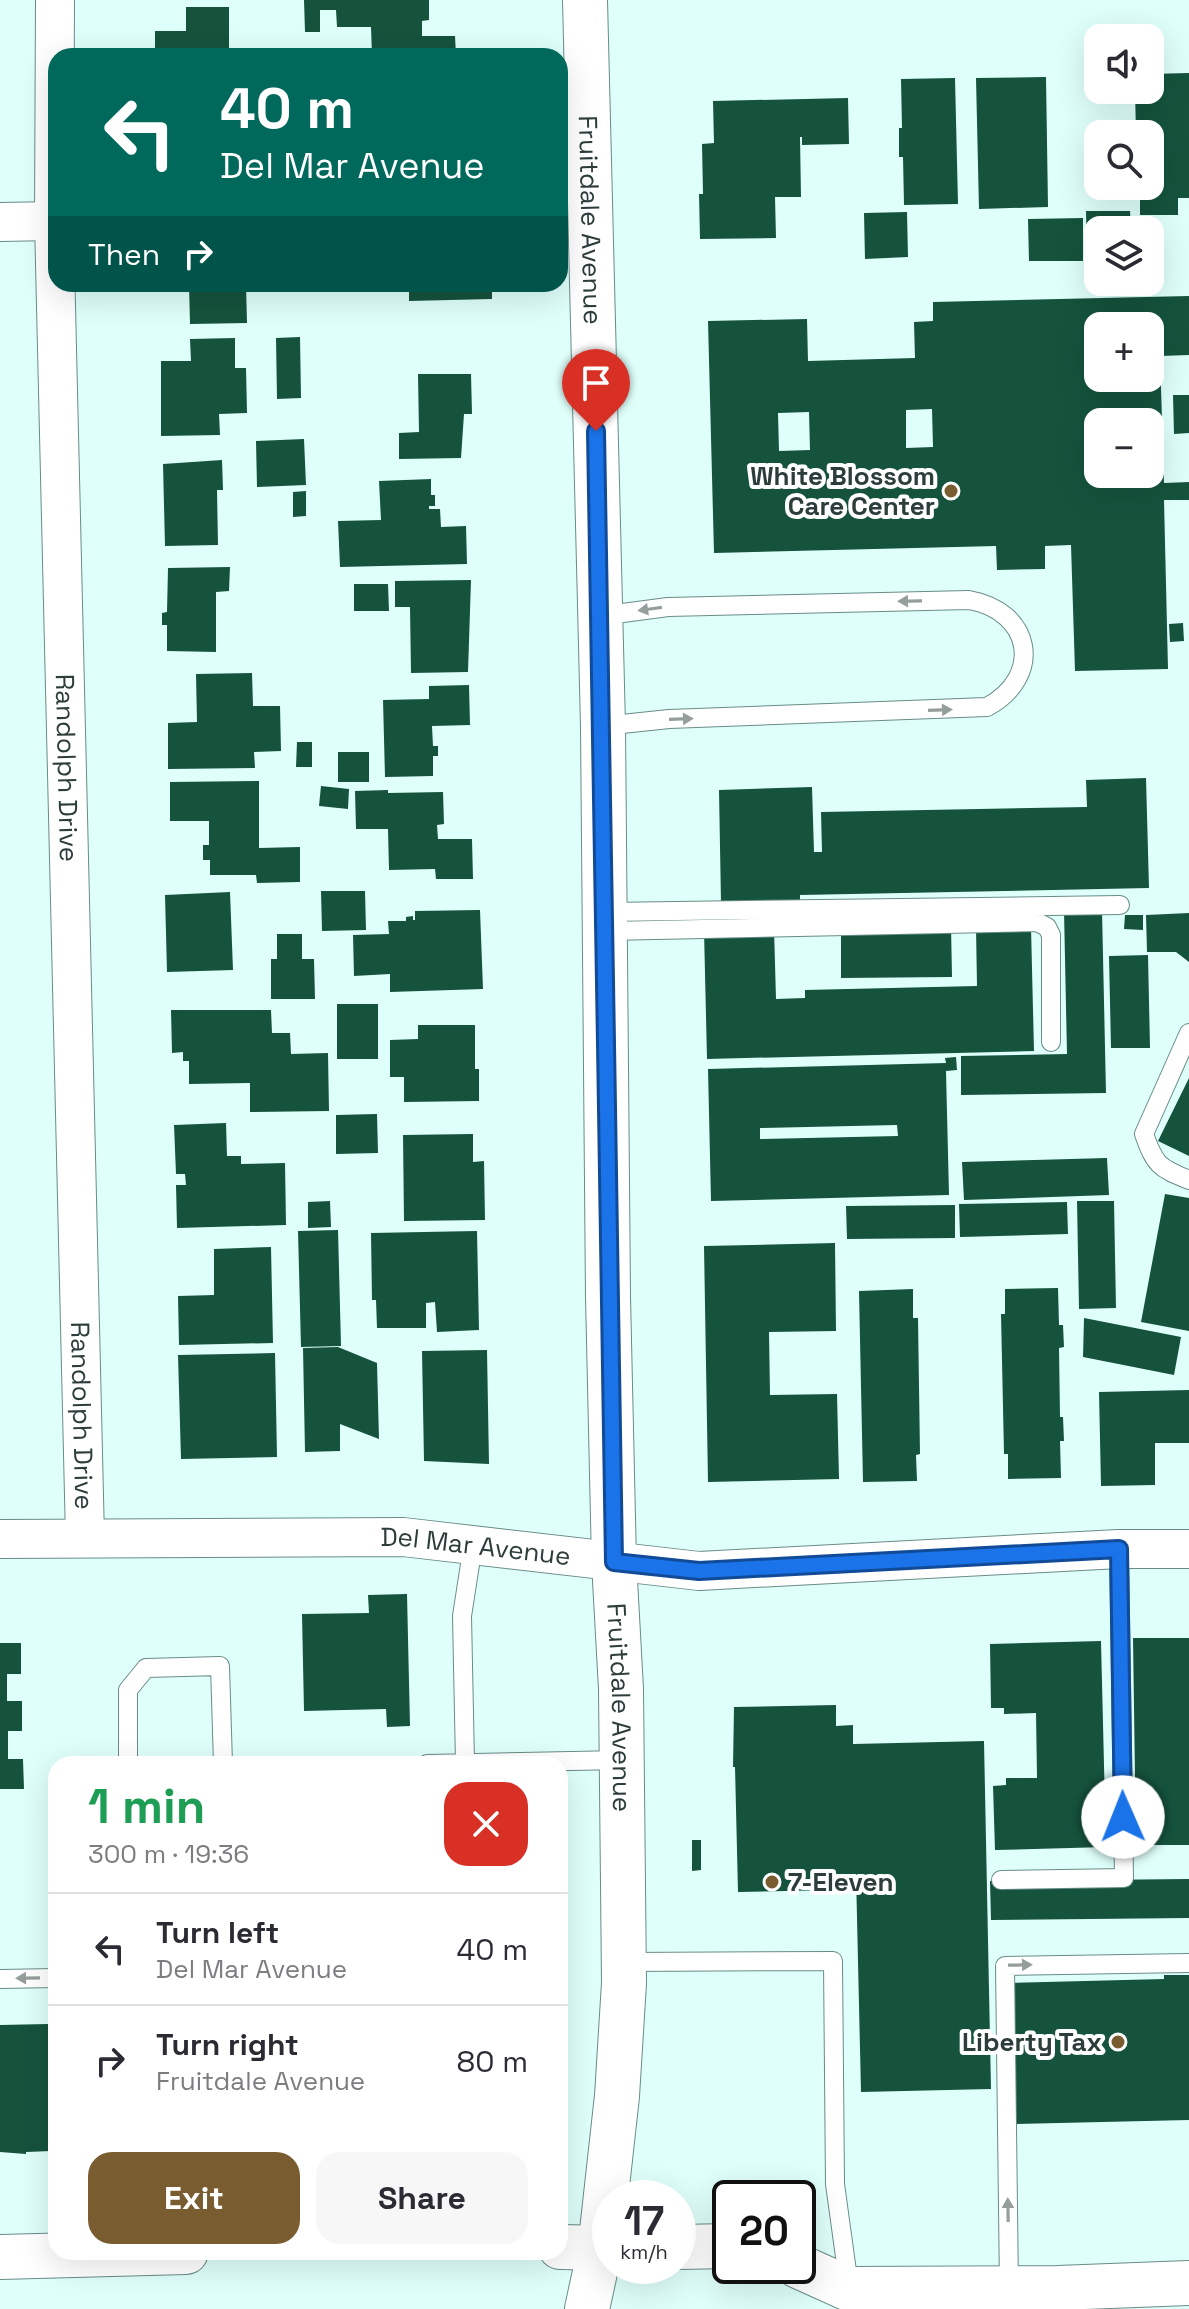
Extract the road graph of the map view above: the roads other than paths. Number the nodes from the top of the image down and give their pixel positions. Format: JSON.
{"nodes":[{"id":1,"x":55,"y":0,"type":"edge"},
{"id":2,"x":585,"y":0,"type":"edge"},
{"id":3,"x":55,"y":48,"type":"edge"},
{"id":4,"x":48,"y":221,"type":"edge"},
{"id":5,"x":0,"y":222,"type":"edge"},
{"id":6,"x":56,"y":292,"type":"edge"},
{"id":7,"x":600,"y":616,"type":"junction"},
{"id":8,"x":603,"y":726,"type":"junction"},
{"id":9,"x":1120,"y":905,"type":"dead end"},
{"id":10,"x":606,"y":922,"type":"junction"},
{"id":11,"x":1189,"y":1033,"type":"edge"},
{"id":12,"x":1051,"y":1042,"type":"dead end"},
{"id":13,"x":1189,"y":1180,"type":"edge"},
{"id":14,"x":85,"y":1538,"type":"junction"},
{"id":15,"x":0,"y":1539,"type":"edge"},
{"id":16,"x":473,"y":1545,"type":"junction"},
{"id":17,"x":1119,"y":1549,"type":"junction"},
{"id":18,"x":1189,"y":1549,"type":"edge"},
{"id":19,"x":614,"y":1562,"type":"junction"},
{"id":20,"x":128,"y":1756,"type":"edge"},
{"id":21,"x":223,"y":1756,"type":"edge"},
{"id":22,"x":465,"y":1756,"type":"edge"},
{"id":23,"x":622,"y":1760,"type":"junction"},
{"id":24,"x":568,"y":1761,"type":"edge"},
{"id":25,"x":1001,"y":1880,"type":"dead end"},
{"id":26,"x":623,"y":1962,"type":"junction"},
{"id":27,"x":1189,"y":1963,"type":"edge"},
{"id":28,"x":48,"y":1978,"type":"edge"},
{"id":29,"x":0,"y":1979,"type":"edge"},
{"id":30,"x":590,"y":2248,"type":"edge"},
{"id":31,"x":48,"y":2254,"type":"edge"},
{"id":32,"x":0,"y":2257,"type":"edge"},
{"id":33,"x":816,"y":2283,"type":"edge"},
{"id":34,"x":1189,"y":2283,"type":"edge"},
{"id":35,"x":1009,"y":2288,"type":"junction"},
{"id":36,"x":836,"y":2302,"type":"edge"},
{"id":37,"x":587,"y":2309,"type":"edge"}],
"edges":[{"from":1,"to":3,"type":"street","name":"Randolph Drive"},
{"from":2,"to":7,"type":"street","name":"Fruitdale Avenue"},
{"from":4,"to":5,"type":"street"},
{"from":6,"to":14,"type":"street","name":"Randolph Drive"},
{"from":7,"to":8,"type":"street","name":"Fruitdale Avenue"},
{"from":8,"to":7,"type":"lane","one_way":true},
{"from":8,"to":10,"type":"street","name":"Fruitdale Avenue"},
{"from":9,"to":10,"type":"lane"},
{"from":10,"to":12,"type":"lane"},
{"from":10,"to":19,"type":"street","name":"Fruitdale Avenue"},
{"from":11,"to":13,"type":"lane"},
{"from":14,"to":15,"type":"street","name":"Del Mar Avenue"},
{"from":14,"to":16,"type":"street","name":"Del Mar Avenue"},
{"from":16,"to":19,"type":"street","name":"Del Mar Avenue"},
{"from":16,"to":22,"type":"lane"},
{"from":17,"to":18,"type":"street","name":"Del Mar Avenue"},
{"from":17,"to":19,"type":"street","name":"Del Mar Avenue"},
{"from":17,"to":25,"type":"lane"},
{"from":19,"to":23,"type":"street","name":"Fruitdale Avenue"},
{"from":20,"to":21,"type":"lane"},
{"from":23,"to":24,"type":"lane"},
{"from":23,"to":26,"type":"street","name":"Fruitdale Avenue"},
{"from":26,"to":30,"type":"street","name":"Fruitdale Avenue"},
{"from":26,"to":36,"type":"lane"},
{"from":35,"to":27,"type":"lane","one_way":true},
{"from":28,"to":29,"type":"lane","one_way":true},
{"from":30,"to":37,"type":"street","name":"Fruitdale Avenue"},
{"from":31,"to":32,"type":"street"},
{"from":33,"to":36,"type":"street"},
{"from":34,"to":35,"type":"street"},
{"from":35,"to":36,"type":"street"}]}
